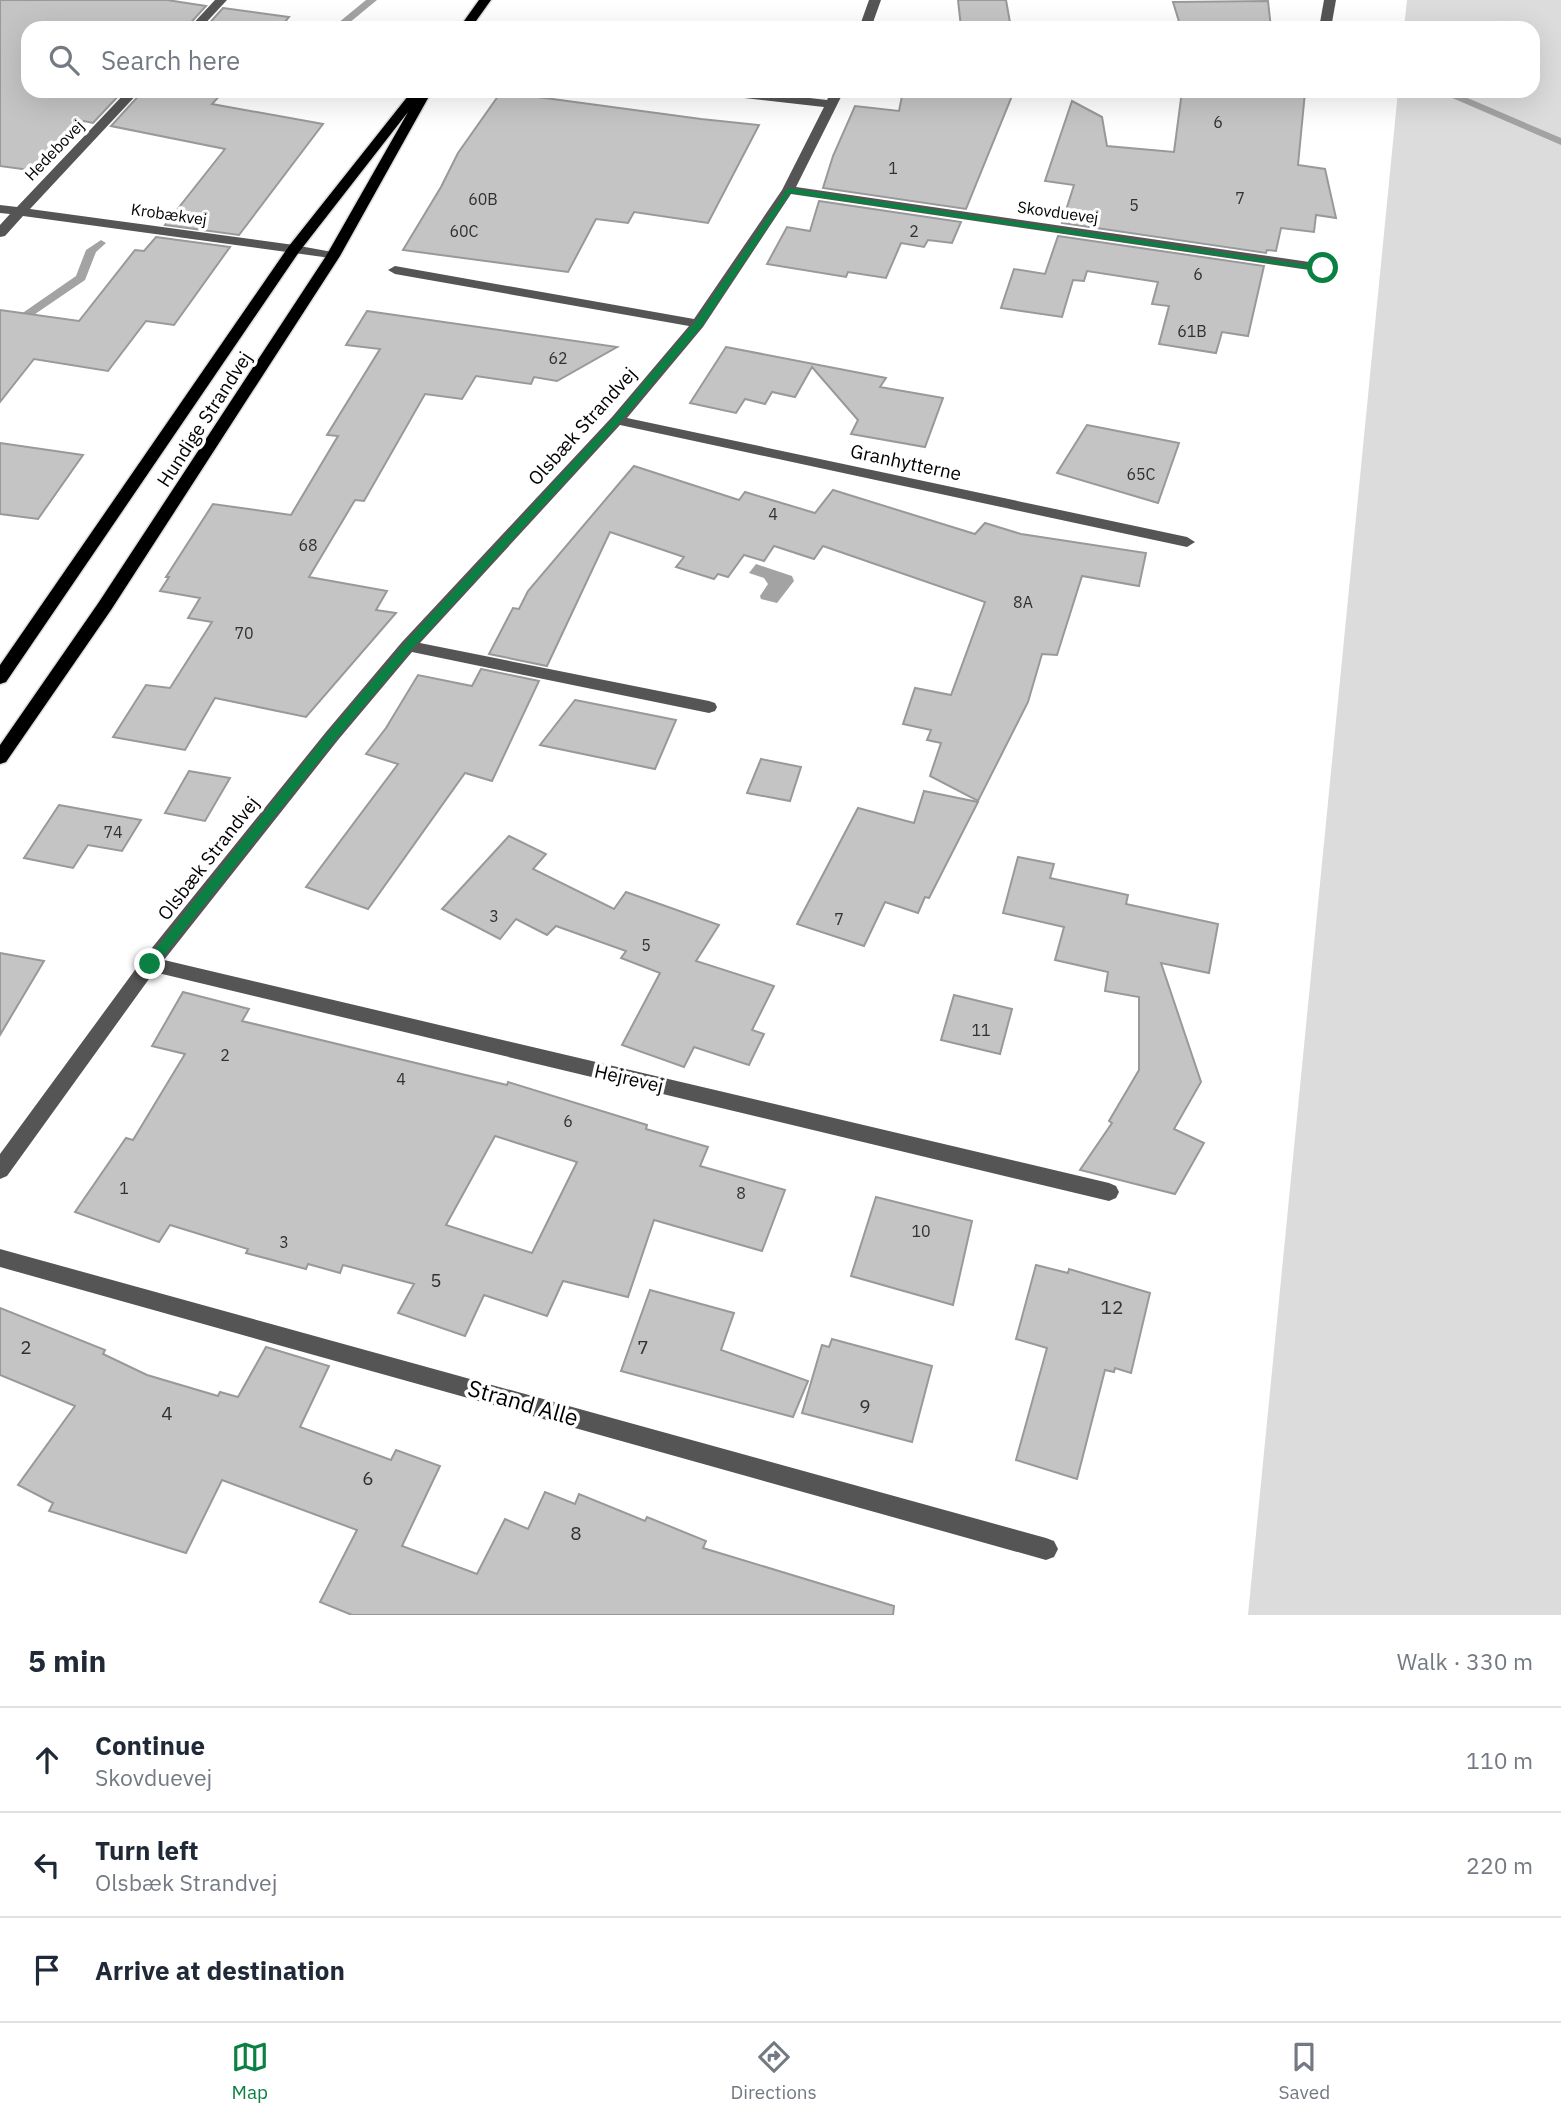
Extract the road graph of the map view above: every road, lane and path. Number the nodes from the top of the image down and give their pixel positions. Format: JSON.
{"nodes":[{"id":1,"x":222,"y":0,"type":"edge"},
{"id":2,"x":485,"y":0,"type":"edge"},
{"id":3,"x":875,"y":0,"type":"edge"},
{"id":4,"x":1330,"y":0,"type":"edge"},
{"id":5,"x":202,"y":21,"type":"edge"},
{"id":6,"x":470,"y":21,"type":"edge"},
{"id":7,"x":868,"y":21,"type":"edge"},
{"id":8,"x":1326,"y":21,"type":"edge"},
{"id":9,"x":127,"y":98,"type":"edge"},
{"id":10,"x":412,"y":98,"type":"edge"},
{"id":11,"x":422,"y":98,"type":"edge"},
{"id":12,"x":834,"y":98,"type":"edge"},
{"id":13,"x":788,"y":190,"type":"junction"},
{"id":14,"x":0,"y":209,"type":"edge"},
{"id":15,"x":19,"y":212,"type":"junction"},
{"id":16,"x":0,"y":233,"type":"edge"},
{"id":17,"x":294,"y":248,"type":"junction"},
{"id":18,"x":333,"y":256,"type":"junction"},
{"id":19,"x":1323,"y":268,"type":"dead end"},
{"id":20,"x":395,"y":270,"type":"dead end"},
{"id":21,"x":698,"y":324,"type":"junction"},
{"id":22,"x":617,"y":420,"type":"junction"},
{"id":23,"x":1187,"y":542,"type":"dead end"},
{"id":24,"x":408,"y":646,"type":"junction"},
{"id":25,"x":0,"y":678,"type":"edge"},
{"id":26,"x":709,"y":707,"type":"dead end"},
{"id":27,"x":0,"y":758,"type":"edge"},
{"id":28,"x":150,"y":964,"type":"junction"},
{"id":29,"x":0,"y":1170,"type":"edge"},
{"id":30,"x":1109,"y":1192,"type":"dead end"},
{"id":31,"x":0,"y":1258,"type":"edge"},
{"id":32,"x":1046,"y":1549,"type":"dead end"}],
"edges":[{"from":1,"to":5,"type":"street"},
{"from":2,"to":6,"type":"main road"},
{"from":3,"to":7,"type":"street"},
{"from":4,"to":8,"type":"street"},
{"from":9,"to":15,"type":"street","name":"Hedebovej"},
{"from":10,"to":17,"type":"main road","name":"Hundige Strandvej"},
{"from":11,"to":18,"type":"main road","name":"Hundige Strandvej"},
{"from":12,"to":13,"type":"street","name":"Olsbæk Strandvej"},
{"from":13,"to":19,"type":"street","name":"Skovduevej"},
{"from":13,"to":21,"type":"street","name":"Olsbæk Strandvej"},
{"from":14,"to":15,"type":"street","name":"Krobækvej"},
{"from":15,"to":16,"type":"street","name":"Hedebovej"},
{"from":15,"to":17,"type":"street","name":"Krobækvej"},
{"from":17,"to":18,"type":"street","name":"Krobækvej"},
{"from":17,"to":25,"type":"main road","name":"Hundige Strandvej"},
{"from":18,"to":27,"type":"main road","name":"Hundige Strandvej"},
{"from":20,"to":21,"type":"street"},
{"from":21,"to":22,"type":"street","name":"Olsbæk Strandvej"},
{"from":22,"to":23,"type":"street","name":"Granhytterne"},
{"from":22,"to":24,"type":"street","name":"Olsbæk Strandvej"},
{"from":24,"to":26,"type":"street"},
{"from":24,"to":28,"type":"street","name":"Olsbæk Strandvej"},
{"from":28,"to":29,"type":"street","name":"Olsbæk Strandvej"},
{"from":28,"to":30,"type":"street","name":"Hejrevej"},
{"from":31,"to":32,"type":"street","name":"Strand Alle"}]}
